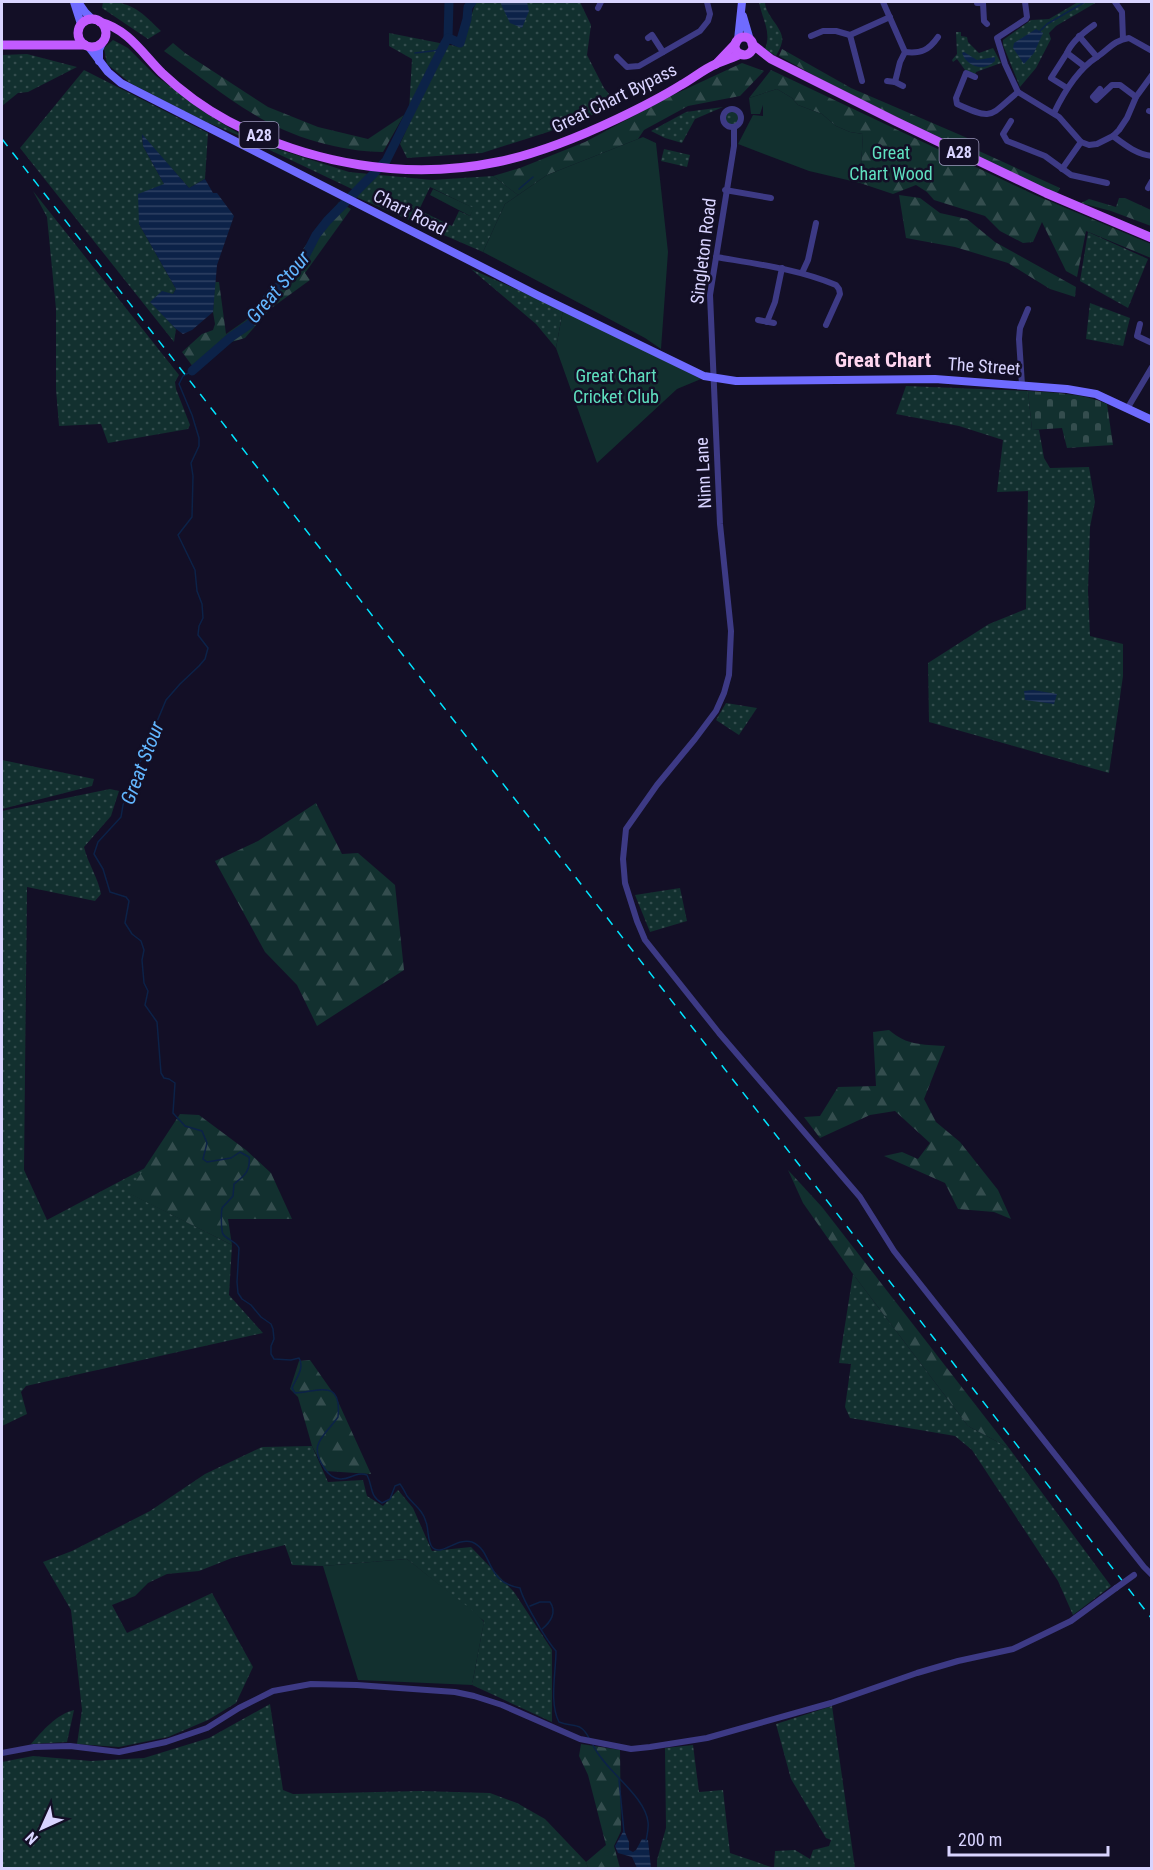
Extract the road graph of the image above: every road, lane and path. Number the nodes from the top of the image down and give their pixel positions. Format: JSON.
{"nodes":[{"id":1,"x":74,"y":2,"type":"edge"},
{"id":2,"x":78,"y":2,"type":"edge"},
{"id":3,"x":707,"y":2,"type":"edge"},
{"id":4,"x":742,"y":2,"type":"edge"},
{"id":5,"x":883,"y":2,"type":"edge"},
{"id":6,"x":976,"y":2,"type":"edge"},
{"id":7,"x":1025,"y":2,"type":"edge"},
{"id":8,"x":1115,"y":2,"type":"edge"},
{"id":9,"x":742,"y":12,"type":"junction"},
{"id":10,"x":890,"y":17,"type":"junction"},
{"id":11,"x":96,"y":20,"type":"junction"},
{"id":12,"x":987,"y":24,"type":"dead end"},
{"id":13,"x":1094,"y":25,"type":"dead end"},
{"id":14,"x":80,"y":26,"type":"junction"},
{"id":15,"x":850,"y":35,"type":"junction"},
{"id":16,"x":811,"y":36,"type":"dead end"},
{"id":17,"x":1079,"y":36,"type":"junction"},
{"id":18,"x":938,"y":37,"type":"dead end"},
{"id":19,"x":648,"y":38,"type":"dead end"},
{"id":20,"x":1123,"y":39,"type":"junction"},
{"id":21,"x":131,"y":40,"type":"junction"},
{"id":22,"x":103,"y":41,"type":"junction"},
{"id":23,"x":737,"y":42,"type":"junction"},
{"id":24,"x":751,"y":42,"type":"junction"},
{"id":25,"x":2,"y":45,"type":"edge"},
{"id":26,"x":44,"y":45,"type":"junction"},
{"id":27,"x":87,"y":46,"type":"junction"},
{"id":28,"x":1152,"y":51,"type":"edge"},
{"id":29,"x":663,"y":52,"type":"junction"},
{"id":30,"x":905,"y":52,"type":"junction"},
{"id":31,"x":1067,"y":53,"type":"junction"},
{"id":32,"x":743,"y":54,"type":"junction"},
{"id":33,"x":617,"y":57,"type":"dead end"},
{"id":34,"x":1097,"y":57,"type":"junction"},
{"id":35,"x":771,"y":59,"type":"junction"},
{"id":36,"x":99,"y":61,"type":"junction"},
{"id":37,"x":716,"y":64,"type":"junction"},
{"id":38,"x":1084,"y":66,"type":"junction"},
{"id":39,"x":1152,"y":75,"type":"edge"},
{"id":40,"x":975,"y":77,"type":"dead end"},
{"id":41,"x":862,"y":81,"type":"dead end"},
{"id":42,"x":903,"y":86,"type":"dead end"},
{"id":43,"x":1068,"y":88,"type":"junction"},
{"id":44,"x":1100,"y":89,"type":"dead end"},
{"id":45,"x":1018,"y":92,"type":"junction"},
{"id":46,"x":1136,"y":98,"type":"junction"},
{"id":47,"x":1054,"y":113,"type":"junction"},
{"id":48,"x":1011,"y":121,"type":"dead end"},
{"id":49,"x":734,"y":128,"type":"dead end"},
{"id":50,"x":1113,"y":136,"type":"junction"},
{"id":51,"x":1081,"y":142,"type":"junction"},
{"id":52,"x":1152,"y":156,"type":"edge"},
{"id":53,"x":1062,"y":169,"type":"junction"},
{"id":54,"x":1152,"y":180,"type":"edge"},
{"id":55,"x":1107,"y":183,"type":"dead end"},
{"id":56,"x":1148,"y":188,"type":"dead end"},
{"id":57,"x":725,"y":190,"type":"junction"},
{"id":58,"x":771,"y":198,"type":"dead end"},
{"id":59,"x":817,"y":228,"type":"dead end"},
{"id":60,"x":1152,"y":238,"type":"edge"},
{"id":61,"x":716,"y":257,"type":"junction"},
{"id":62,"x":782,"y":268,"type":"junction"},
{"id":63,"x":802,"y":273,"type":"junction"},
{"id":64,"x":1028,"y":309,"type":"dead end"},
{"id":65,"x":758,"y":320,"type":"dead end"},
{"id":66,"x":1140,"y":324,"type":"dead end"},
{"id":67,"x":826,"y":325,"type":"dead end"},
{"id":68,"x":1152,"y":343,"type":"edge"},
{"id":69,"x":1152,"y":367,"type":"edge"},
{"id":70,"x":714,"y":378,"type":"junction"},
{"id":71,"x":1022,"y":386,"type":"junction"},
{"id":72,"x":1127,"y":409,"type":"junction"},
{"id":73,"x":1152,"y":420,"type":"edge"},
{"id":74,"x":1144,"y":1568,"type":"junction"},
{"id":75,"x":1152,"y":1575,"type":"edge"},
{"id":76,"x":2,"y":1753,"type":"edge"}],
"edges":[{"from":1,"to":14,"type":"street"},
{"from":2,"to":11,"type":"street"},
{"from":3,"to":29,"type":"street"},
{"from":4,"to":9,"type":"street"},
{"from":5,"to":10,"type":"street"},
{"from":6,"to":12,"type":"street"},
{"from":7,"to":45,"type":"street"},
{"from":8,"to":20,"type":"street"},
{"from":9,"to":23,"type":"street"},
{"from":9,"to":24,"type":"street"},
{"from":10,"to":15,"type":"street"},
{"from":10,"to":30,"type":"street"},
{"from":11,"to":14,"type":"main road"},
{"from":11,"to":21,"type":"main road","name":"Great Chart Bypass","number":"A28"},
{"from":11,"to":22,"type":"main road"},
{"from":13,"to":17,"type":"street"},
{"from":14,"to":26,"type":"main road"},
{"from":14,"to":27,"type":"main road"},
{"from":15,"to":16,"type":"street"},
{"from":15,"to":41,"type":"street"},
{"from":17,"to":31,"type":"street"},
{"from":17,"to":34,"type":"street"},
{"from":18,"to":30,"type":"street"},
{"from":19,"to":29,"type":"street"},
{"from":20,"to":28,"type":"street"},
{"from":20,"to":34,"type":"street"},
{"from":21,"to":22,"type":"main road"},
{"from":21,"to":37,"type":"main road","name":"Great Chart Bypass","number":"A28"},
{"from":22,"to":27,"type":"main road"},
{"from":22,"to":36,"type":"street"},
{"from":23,"to":24,"type":"main road"},
{"from":23,"to":32,"type":"main road"},
{"from":23,"to":37,"type":"main road","name":"Great Chart Bypass","number":"A28"},
{"from":24,"to":32,"type":"main road"},
{"from":24,"to":35,"type":"main road","number":"A28"},
{"from":25,"to":26,"type":"main road"},
{"from":26,"to":27,"type":"main road"},
{"from":27,"to":36,"type":"street","name":"Chart Road"},
{"from":29,"to":33,"type":"street"},
{"from":30,"to":42,"type":"street"},
{"from":31,"to":38,"type":"street"},
{"from":31,"to":43,"type":"street"},
{"from":32,"to":35,"type":"main road","number":"A28"},
{"from":32,"to":37,"type":"main road","name":"Great Chart Bypass","number":"A28"},
{"from":34,"to":38,"type":"street"},
{"from":35,"to":60,"type":"main road","number":"A28"},
{"from":36,"to":70,"type":"street","name":"Chart Road"},
{"from":38,"to":43,"type":"street"},
{"from":39,"to":46,"type":"street"},
{"from":40,"to":45,"type":"street"},
{"from":43,"to":47,"type":"street"},
{"from":44,"to":46,"type":"street"},
{"from":45,"to":47,"type":"street"},
{"from":46,"to":50,"type":"street"},
{"from":47,"to":51,"type":"street"},
{"from":48,"to":53,"type":"street"},
{"from":49,"to":57,"type":"street","name":"Singleton Road"},
{"from":50,"to":51,"type":"street"},
{"from":50,"to":52,"type":"street"},
{"from":51,"to":53,"type":"street"},
{"from":53,"to":55,"type":"street"},
{"from":54,"to":56,"type":"street"},
{"from":57,"to":58,"type":"street"},
{"from":57,"to":61,"type":"street","name":"Singleton Road"},
{"from":59,"to":63,"type":"street"},
{"from":61,"to":62,"type":"street"},
{"from":61,"to":70,"type":"street","name":"Singleton Road"},
{"from":62,"to":63,"type":"street"},
{"from":62,"to":65,"type":"street"},
{"from":63,"to":67,"type":"street"},
{"from":64,"to":71,"type":"street"},
{"from":66,"to":68,"type":"street"},
{"from":69,"to":72,"type":"street"},
{"from":70,"to":71,"type":"street","name":"The Street"},
{"from":70,"to":74,"type":"street","name":"Ninn Lane"},
{"from":71,"to":72,"type":"street","name":"The Street"},
{"from":72,"to":73,"type":"street","name":"The Street"},
{"from":74,"to":75,"type":"street","name":"Ninn Lane"},
{"from":74,"to":76,"type":"street","bridge":true}]}
